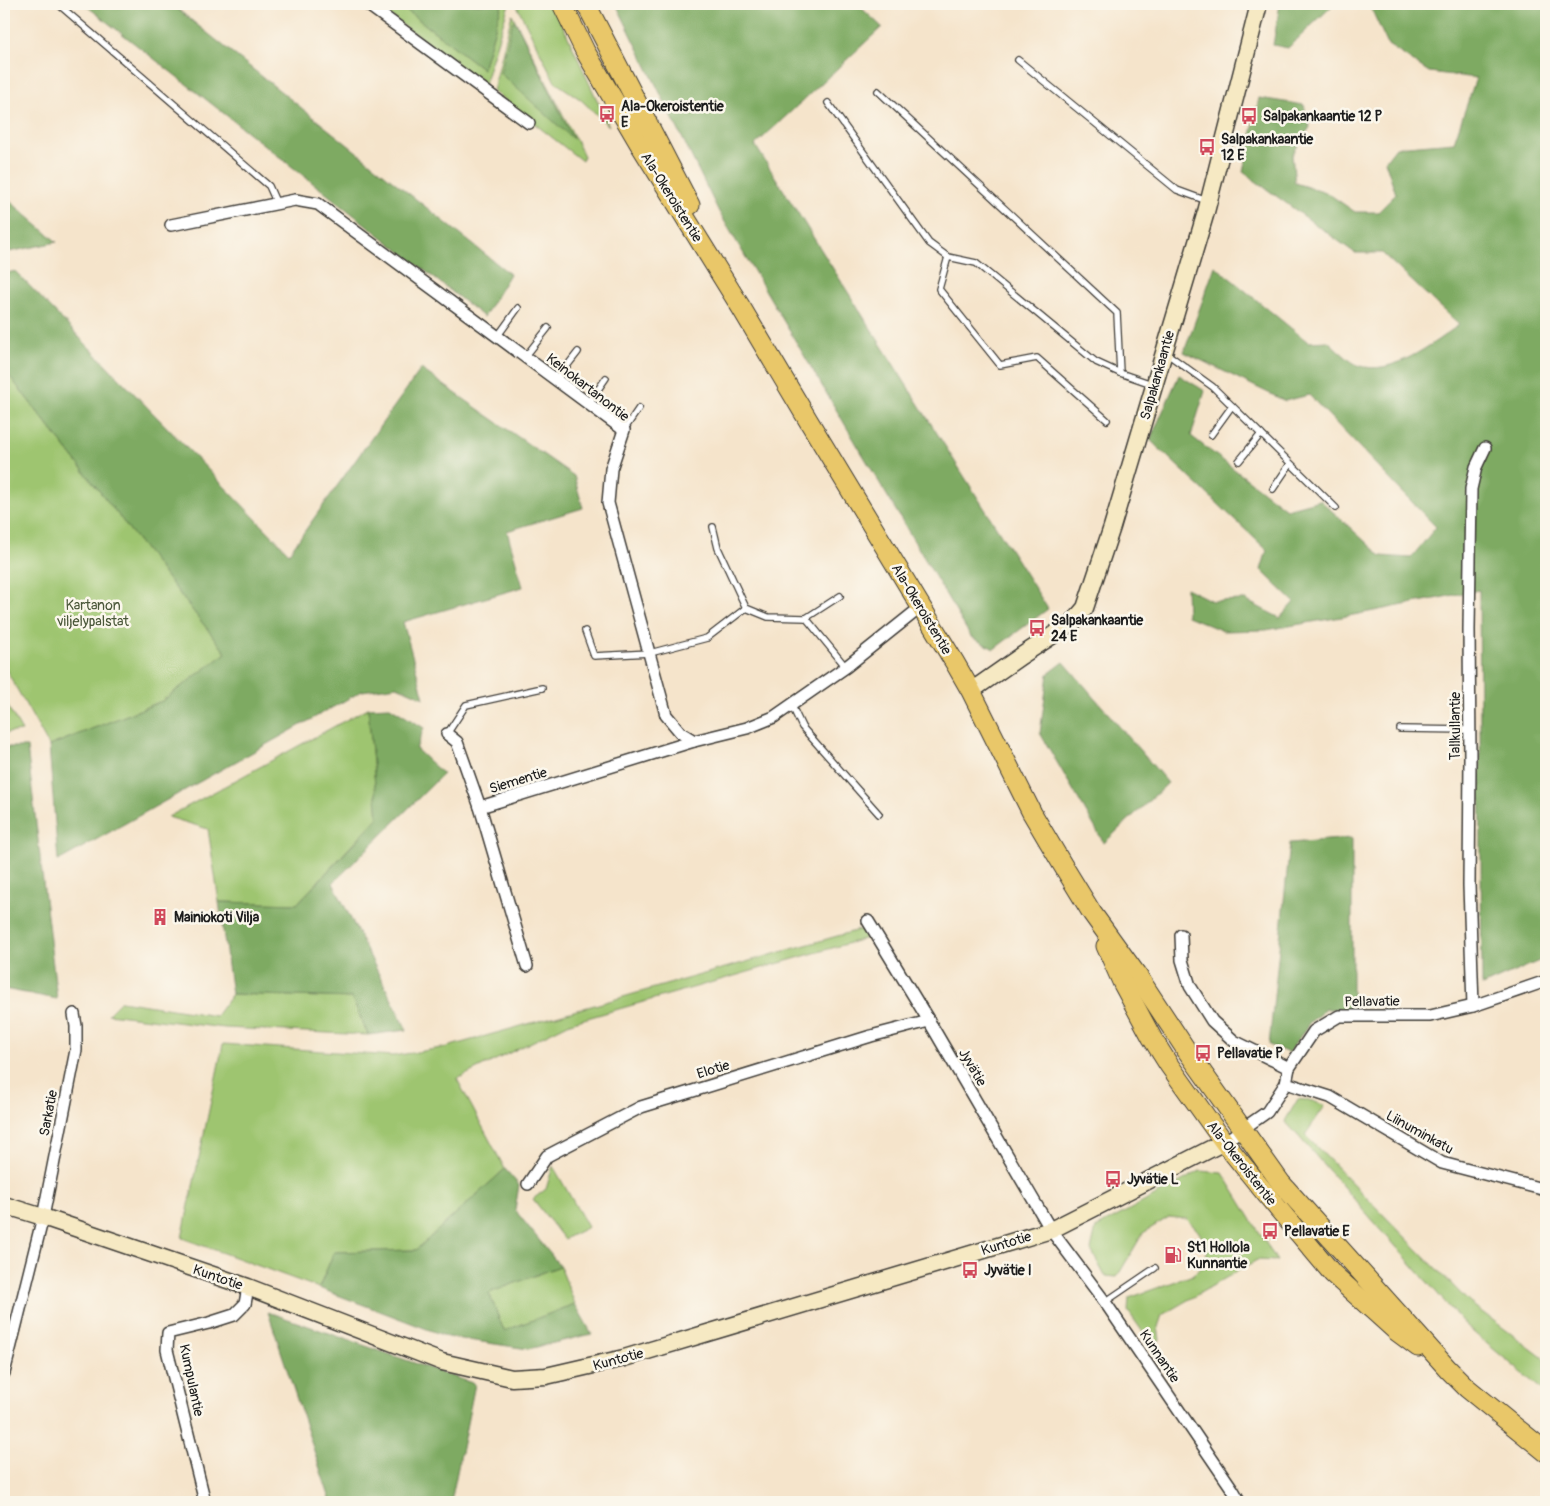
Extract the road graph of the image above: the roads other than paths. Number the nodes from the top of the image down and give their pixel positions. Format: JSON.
{"nodes":[{"id":1,"x":58,"y":4,"type":"edge"},
{"id":2,"x":367,"y":4,"type":"edge"},
{"id":3,"x":562,"y":4,"type":"edge"},
{"id":4,"x":586,"y":4,"type":"edge"},
{"id":5,"x":1259,"y":4,"type":"edge"},
{"id":6,"x":1018,"y":60,"type":"dead end"},
{"id":7,"x":878,"y":91,"type":"dead end"},
{"id":8,"x":828,"y":102,"type":"dead end"},
{"id":9,"x":529,"y":124,"type":"dead end"},
{"id":10,"x":1208,"y":201,"type":"junction"},
{"id":11,"x":278,"y":204,"type":"junction"},
{"id":12,"x":171,"y":224,"type":"dead end"},
{"id":13,"x":948,"y":257,"type":"junction"},
{"id":14,"x":518,"y":308,"type":"dead end"},
{"id":15,"x":742,"y":309,"type":"junction"},
{"id":16,"x":548,"y":328,"type":"dead end"},
{"id":17,"x":497,"y":336,"type":"junction"},
{"id":18,"x":578,"y":352,"type":"dead end"},
{"id":19,"x":1164,"y":352,"type":"junction"},
{"id":20,"x":525,"y":357,"type":"junction"},
{"id":21,"x":1120,"y":373,"type":"junction"},
{"id":22,"x":606,"y":378,"type":"dead end"},
{"id":23,"x":556,"y":380,"type":"junction"},
{"id":24,"x":1154,"y":385,"type":"junction"},
{"id":25,"x":588,"y":404,"type":"junction"},
{"id":26,"x":1232,"y":406,"type":"junction"},
{"id":27,"x":639,"y":408,"type":"dead end"},
{"id":28,"x":1107,"y":420,"type":"dead end"},
{"id":29,"x":624,"y":430,"type":"junction"},
{"id":30,"x":1260,"y":434,"type":"junction"},
{"id":31,"x":1212,"y":435,"type":"dead end"},
{"id":32,"x":1485,"y":448,"type":"dead end"},
{"id":33,"x":1238,"y":461,"type":"dead end"},
{"id":34,"x":1290,"y":464,"type":"junction"},
{"id":35,"x":1273,"y":488,"type":"dead end"},
{"id":36,"x":1336,"y":508,"type":"dead end"},
{"id":37,"x":713,"y":526,"type":"dead end"},
{"id":38,"x":840,"y":596,"type":"dead end"},
{"id":39,"x":921,"y":607,"type":"junction"},
{"id":40,"x":746,"y":608,"type":"junction"},
{"id":41,"x":806,"y":618,"type":"junction"},
{"id":42,"x":585,"y":631,"type":"dead end"},
{"id":43,"x":650,"y":653,"type":"junction"},
{"id":44,"x":846,"y":667,"type":"junction"},
{"id":45,"x":542,"y":688,"type":"dead end"},
{"id":46,"x":972,"y":692,"type":"junction"},
{"id":47,"x":792,"y":706,"type":"junction"},
{"id":48,"x":1400,"y":729,"type":"dead end"},
{"id":49,"x":1470,"y":730,"type":"junction"},
{"id":50,"x":447,"y":734,"type":"joint"},
{"id":51,"x":694,"y":741,"type":"junction"},
{"id":52,"x":480,"y":807,"type":"junction"},
{"id":53,"x":879,"y":814,"type":"dead end"},
{"id":54,"x":1092,"y":913,"type":"junction"},
{"id":55,"x":868,"y":921,"type":"dead end"},
{"id":56,"x":1181,"y":934,"type":"dead end"},
{"id":57,"x":526,"y":966,"type":"dead end"},
{"id":58,"x":1546,"y":981,"type":"edge"},
{"id":59,"x":1473,"y":1006,"type":"junction"},
{"id":60,"x":74,"y":1014,"type":"dead end"},
{"id":61,"x":928,"y":1021,"type":"junction"},
{"id":62,"x":1289,"y":1068,"type":"junction"},
{"id":63,"x":1286,"y":1083,"type":"junction"},
{"id":64,"x":1242,"y":1129,"type":"junction"},
{"id":65,"x":1224,"y":1142,"type":"junction"},
{"id":66,"x":528,"y":1184,"type":"dead end"},
{"id":67,"x":1546,"y":1190,"type":"edge"},
{"id":68,"x":4,"y":1205,"type":"edge"},
{"id":69,"x":43,"y":1216,"type":"junction"},
{"id":70,"x":1051,"y":1230,"type":"junction"},
{"id":71,"x":1155,"y":1268,"type":"dead end"},
{"id":72,"x":248,"y":1287,"type":"junction"},
{"id":73,"x":1105,"y":1302,"type":"junction"},
{"id":74,"x":1448,"y":1369,"type":"junction"},
{"id":75,"x":4,"y":1373,"type":"edge"},
{"id":76,"x":1546,"y":1452,"type":"edge"},
{"id":77,"x":205,"y":1502,"type":"edge"},
{"id":78,"x":1240,"y":1502,"type":"edge"}],
"edges":[{"from":1,"to":11,"type":"lane"},
{"from":2,"to":9,"type":"street"},
{"from":3,"to":15,"type":"main road","name":"Ala-Okeroistentie"},
{"from":4,"to":15,"type":"main road","name":"Ala-Okeroistentie"},
{"from":5,"to":10,"type":"street","name":"Salpakankaantie"},
{"from":6,"to":10,"type":"lane"},
{"from":7,"to":21,"type":"lane"},
{"from":8,"to":13,"type":"lane"},
{"from":10,"to":19,"type":"street","name":"Salpakankaantie"},
{"from":11,"to":12,"type":"street","name":"Keinokartanontie"},
{"from":11,"to":17,"type":"street","name":"Keinokartanontie"},
{"from":13,"to":21,"type":"lane"},
{"from":13,"to":28,"type":"lane"},
{"from":14,"to":17,"type":"lane"},
{"from":15,"to":39,"type":"main road","name":"Ala-Okeroistentie"},
{"from":16,"to":20,"type":"lane"},
{"from":17,"to":20,"type":"street","name":"Keinokartanontie"},
{"from":18,"to":23,"type":"lane"},
{"from":19,"to":24,"type":"street","name":"Salpakankaantie"},
{"from":19,"to":26,"type":"lane"},
{"from":20,"to":23,"type":"street","name":"Keinokartanontie"},
{"from":21,"to":24,"type":"lane"},
{"from":22,"to":25,"type":"lane"},
{"from":23,"to":25,"type":"street","name":"Keinokartanontie"},
{"from":24,"to":46,"type":"street","name":"Salpakankaantie"},
{"from":25,"to":29,"type":"street","name":"Keinokartanontie"},
{"from":26,"to":30,"type":"lane"},
{"from":26,"to":31,"type":"lane"},
{"from":27,"to":29,"type":"lane"},
{"from":29,"to":43,"type":"street","name":"Keinokartanontie"},
{"from":30,"to":33,"type":"lane"},
{"from":30,"to":34,"type":"lane"},
{"from":32,"to":49,"type":"street","name":"Tallkullantie"},
{"from":34,"to":35,"type":"lane"},
{"from":34,"to":36,"type":"lane"},
{"from":37,"to":40,"type":"lane"},
{"from":38,"to":41,"type":"lane"},
{"from":39,"to":44,"type":"street"},
{"from":39,"to":46,"type":"main road","name":"Ala-Okeroistentie"},
{"from":40,"to":41,"type":"lane"},
{"from":40,"to":43,"type":"lane"},
{"from":41,"to":44,"type":"lane"},
{"from":42,"to":43,"type":"lane"},
{"from":43,"to":51,"type":"street","name":"Keinokartanontie"},
{"from":44,"to":47,"type":"street"},
{"from":45,"to":50,"type":"lane"},
{"from":46,"to":54,"type":"main road","name":"Ala-Okeroistentie"},
{"from":47,"to":51,"type":"street"},
{"from":47,"to":53,"type":"lane"},
{"from":48,"to":49,"type":"lane"},
{"from":49,"to":59,"type":"street","name":"Tallkullantie"},
{"from":50,"to":52,"type":"street"},
{"from":51,"to":52,"type":"street","name":"Siementie"},
{"from":52,"to":57,"type":"street","name":"Siementie"},
{"from":54,"to":64,"type":"main road","name":"Ala-Okeroistentie"},
{"from":54,"to":65,"type":"main road","name":"Ala-Okeroistentie"},
{"from":55,"to":61,"type":"street","name":"Jyvätie"},
{"from":56,"to":62,"type":"street"},
{"from":58,"to":59,"type":"street","name":"Pellavatie"},
{"from":59,"to":62,"type":"street","name":"Pellavatie"},
{"from":60,"to":69,"type":"street","name":"Sarkatie"},
{"from":61,"to":66,"type":"street","name":"Elotie"},
{"from":61,"to":70,"type":"street","name":"Jyvätie"},
{"from":62,"to":63,"type":"street","name":"Pellavatie"},
{"from":63,"to":64,"type":"street","name":"Pellavatie"},
{"from":63,"to":67,"type":"street","name":"Liinuminkatu"},
{"from":64,"to":65,"type":"street","name":"Pellavatie"},
{"from":64,"to":74,"type":"main road","name":"Ala-Okeroistentie"},
{"from":65,"to":70,"type":"street","name":"Kuntotie"},
{"from":65,"to":74,"type":"main road","name":"Ala-Okeroistentie"},
{"from":68,"to":69,"type":"street","name":"Kuntotie"},
{"from":69,"to":72,"type":"street","name":"Kuntotie"},
{"from":69,"to":75,"type":"street","name":"Sarkatie"},
{"from":70,"to":72,"type":"street","name":"Kuntotie"},
{"from":70,"to":73,"type":"street","name":"Kunnantie"},
{"from":71,"to":73,"type":"lane"},
{"from":72,"to":77,"type":"street","name":"Kumpulantie"},
{"from":73,"to":78,"type":"street","name":"Kunnantie"},
{"from":74,"to":76,"type":"main road","name":"Ala-Okeroistentie"}]}
